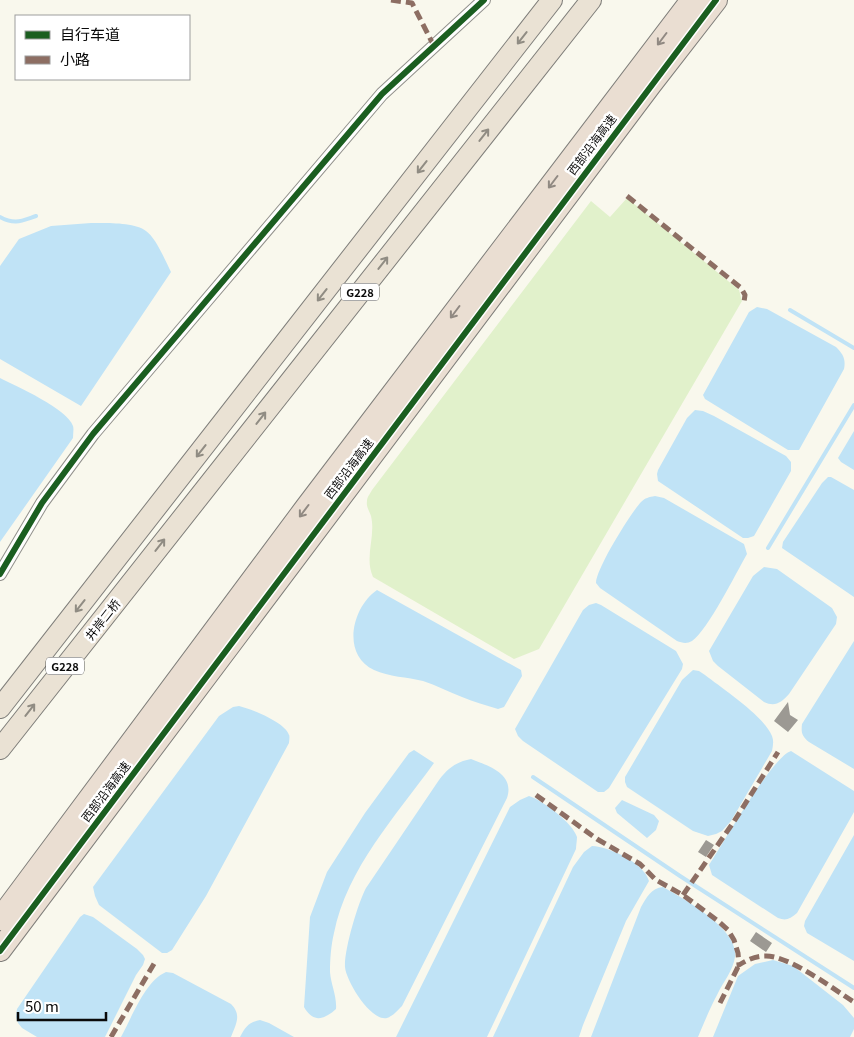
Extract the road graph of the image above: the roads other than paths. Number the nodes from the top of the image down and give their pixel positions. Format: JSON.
{"nodes":[{"id":1,"x":484,"y":0,"type":"edge"},
{"id":2,"x":552,"y":0,"type":"edge"},
{"id":3,"x":591,"y":0,"type":"edge"},
{"id":4,"x":692,"y":0,"type":"edge"},
{"id":5,"x":716,"y":0,"type":"edge"},
{"id":6,"x":0,"y":574,"type":"edge"},
{"id":7,"x":0,"y":708,"type":"edge"},
{"id":8,"x":0,"y":749,"type":"edge"},
{"id":9,"x":0,"y":919,"type":"edge"},
{"id":10,"x":0,"y":950,"type":"edge"}],
"edges":[{"from":1,"to":6,"type":"street"},
{"from":2,"to":7,"type":"highway","name":"井岸二桥","number":"G228","one_way":true},
{"from":8,"to":3,"type":"highway","name":"井岸二桥","number":"G228","one_way":true},
{"from":4,"to":9,"type":"highway","name":"西部沿海高速","one_way":true},
{"from":5,"to":10,"type":"highway","name":"西部沿海高速"}]}
